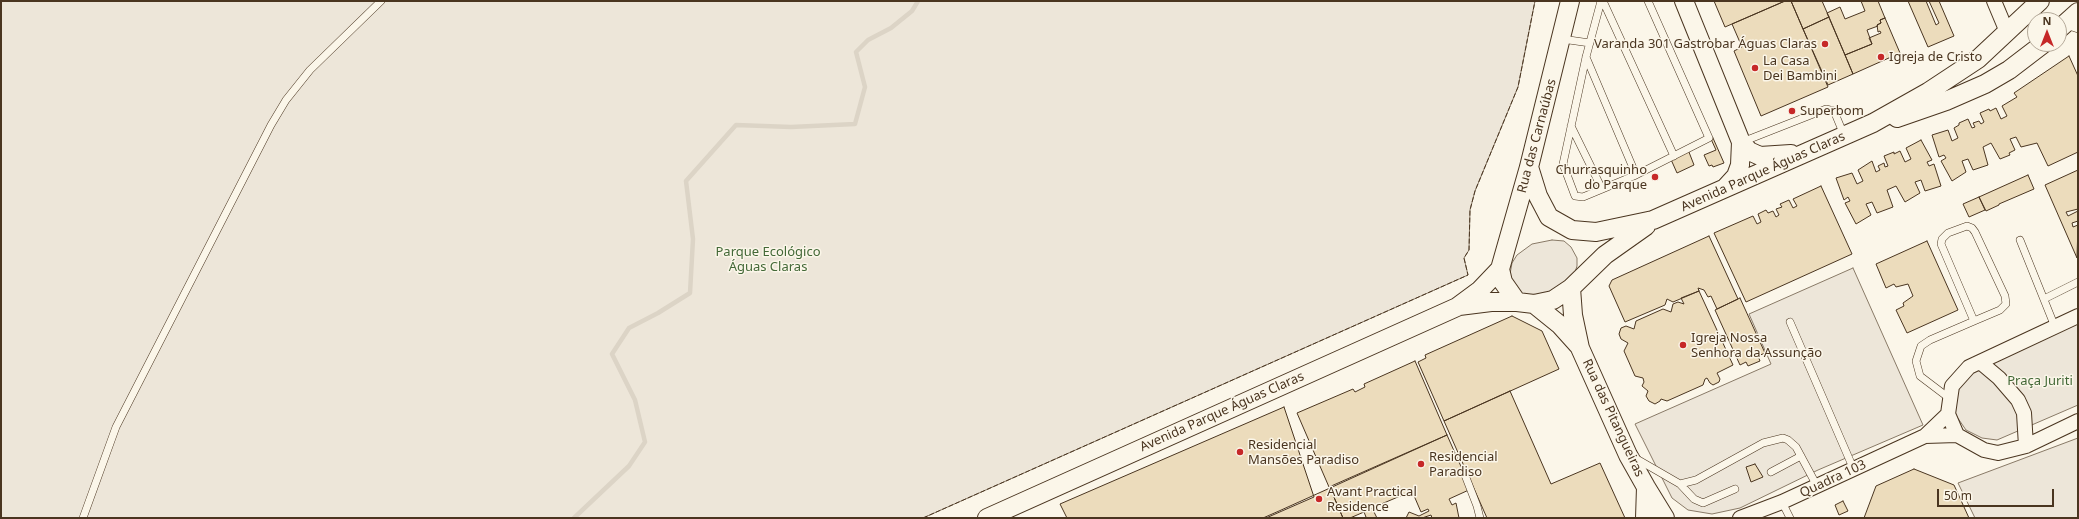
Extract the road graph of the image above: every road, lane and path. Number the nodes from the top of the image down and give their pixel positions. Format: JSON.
{"nodes":[{"id":1,"x":381,"y":1,"type":"edge"},
{"id":2,"x":1570,"y":1,"type":"edge"},
{"id":3,"x":1602,"y":1,"type":"edge"},
{"id":4,"x":1648,"y":1,"type":"edge"},
{"id":5,"x":1684,"y":1,"type":"edge"},
{"id":6,"x":1994,"y":1,"type":"edge"},
{"id":7,"x":2040,"y":1,"type":"edge"},
{"id":8,"x":2078,"y":12,"type":"edge"},
{"id":9,"x":2067,"y":27,"type":"edge"},
{"id":10,"x":2007,"y":32,"type":"junction"},
{"id":11,"x":1562,"y":39,"type":"junction"},
{"id":12,"x":1590,"y":43,"type":"junction"},
{"id":13,"x":2033,"y":52,"type":"edge"},
{"id":14,"x":1586,"y":57,"type":"junction"},
{"id":15,"x":1873,"y":123,"type":"junction"},
{"id":16,"x":1571,"y":126,"type":"junction"},
{"id":17,"x":1844,"y":135,"type":"junction"},
{"id":18,"x":1741,"y":142,"type":"junction"},
{"id":19,"x":1808,"y":153,"type":"junction"},
{"id":20,"x":1674,"y":156,"type":"junction"},
{"id":21,"x":1529,"y":167,"type":"junction"},
{"id":22,"x":1636,"y":175,"type":"junction"},
{"id":23,"x":1602,"y":189,"type":"junction"},
{"id":24,"x":1724,"y":189,"type":"junction"},
{"id":25,"x":1653,"y":220,"type":"junction"},
{"id":26,"x":2020,"y":240,"type":"dead end"},
{"id":27,"x":1500,"y":269,"type":"junction"},
{"id":28,"x":2078,"y":282,"type":"edge"},
{"id":29,"x":1571,"y":288,"type":"junction"},
{"id":30,"x":2044,"y":299,"type":"junction"},
{"id":31,"x":1526,"y":303,"type":"junction"},
{"id":32,"x":1457,"y":307,"type":"junction"},
{"id":33,"x":2078,"y":316,"type":"edge"},
{"id":34,"x":1790,"y":322,"type":"dead end"},
{"id":35,"x":1974,"y":322,"type":"junction"},
{"id":36,"x":2055,"y":327,"type":"junction"},
{"id":37,"x":1580,"y":348,"type":"junction"},
{"id":38,"x":1980,"y":362,"type":"junction"},
{"id":39,"x":1949,"y":398,"type":"junction"},
{"id":40,"x":1948,"y":414,"type":"junction"},
{"id":41,"x":2078,"y":421,"type":"edge"},
{"id":42,"x":1957,"y":435,"type":"junction"},
{"id":43,"x":1925,"y":436,"type":"junction"},
{"id":44,"x":2026,"y":446,"type":"junction"},
{"id":45,"x":1628,"y":454,"type":"junction"},
{"id":46,"x":1801,"y":456,"type":"junction"},
{"id":47,"x":1854,"y":470,"type":"junction"},
{"id":48,"x":1771,"y":472,"type":"dead end"},
{"id":49,"x":1465,"y":475,"type":"dead end"},
{"id":50,"x":1680,"y":484,"type":"junction"},
{"id":51,"x":1817,"y":486,"type":"junction"},
{"id":52,"x":1646,"y":487,"type":"junction"},
{"id":53,"x":1735,"y":489,"type":"dead end"},
{"id":54,"x":1782,"y":502,"type":"junction"},
{"id":55,"x":83,"y":518,"type":"edge"},
{"id":56,"x":987,"y":518,"type":"edge"},
{"id":57,"x":1480,"y":518,"type":"edge"},
{"id":58,"x":1644,"y":518,"type":"edge"},
{"id":59,"x":1665,"y":518,"type":"edge"},
{"id":60,"x":1740,"y":518,"type":"edge"},
{"id":61,"x":1790,"y":518,"type":"edge"}],
"edges":[{"from":1,"to":55,"type":"lane"},
{"from":2,"to":11,"type":"street","name":"Rua das Carnaúbas"},
{"from":3,"to":12,"type":"lane"},
{"from":3,"to":20,"type":"lane"},
{"from":4,"to":20,"type":"lane"},
{"from":5,"to":18,"type":"street"},
{"from":6,"to":10,"type":"street"},
{"from":7,"to":10,"type":"street","name":"Avenida Parque Águas Claras"},
{"from":8,"to":9,"type":"street"},
{"from":10,"to":15,"type":"street","name":"Avenida Parque Águas Claras"},
{"from":11,"to":12,"type":"lane"},
{"from":11,"to":21,"type":"street","name":"Rua das Carnaúbas"},
{"from":12,"to":14,"type":"lane"},
{"from":13,"to":15,"type":"street","name":"Avenida Parque Águas Claras"},
{"from":14,"to":16,"type":"lane"},
{"from":14,"to":22,"type":"lane"},
{"from":15,"to":17,"type":"street","name":"Avenida Parque Águas Claras"},
{"from":16,"to":23,"type":"lane"},
{"from":16,"to":23,"type":"lane"},
{"from":17,"to":18,"type":"lane"},
{"from":17,"to":19,"type":"street","name":"Avenida Parque Águas Claras"},
{"from":18,"to":19,"type":"street"},
{"from":18,"to":24,"type":"street"},
{"from":19,"to":24,"type":"street","name":"Avenida Parque Águas Claras"},
{"from":20,"to":22,"type":"lane"},
{"from":21,"to":25,"type":"street","name":"Avenida Parque Águas Claras"},
{"from":21,"to":27,"type":"street","name":"Rua das Carnaúbas"},
{"from":22,"to":23,"type":"lane"},
{"from":24,"to":25,"type":"street","name":"Avenida Parque Águas Claras"},
{"from":25,"to":29,"type":"street","name":"Avenida Parque Águas Claras"},
{"from":26,"to":30,"type":"lane"},
{"from":27,"to":31,"type":"street","name":"Rua das Pitangueiras"},
{"from":27,"to":32,"type":"street","name":"Avenida Parque Águas Claras"},
{"from":28,"to":30,"type":"lane"},
{"from":29,"to":31,"type":"street","name":"Avenida Parque Águas Claras"},
{"from":29,"to":37,"type":"street","name":"Rua das Pitangueiras"},
{"from":30,"to":36,"type":"lane"},
{"from":31,"to":32,"type":"street","name":"Avenida Parque Águas Claras"},
{"from":31,"to":37,"type":"street","name":"Rua das Pitangueiras"},
{"from":32,"to":56,"type":"street","name":"Avenida Parque Águas Claras"},
{"from":33,"to":36,"type":"street"},
{"from":34,"to":47,"type":"lane"},
{"from":35,"to":35,"type":"lane"},
{"from":35,"to":39,"type":"lane"},
{"from":36,"to":38,"type":"street"},
{"from":37,"to":45,"type":"street","name":"Rua das Pitangueiras"},
{"from":38,"to":39,"type":"street"},
{"from":38,"to":44,"type":"street"},
{"from":39,"to":40,"type":"street"},
{"from":40,"to":42,"type":"street"},
{"from":40,"to":43,"type":"street","name":"Quadra 103"},
{"from":41,"to":44,"type":"street"},
{"from":42,"to":43,"type":"street","name":"Quadra 103"},
{"from":42,"to":44,"type":"street"},
{"from":43,"to":47,"type":"street","name":"Quadra 103"},
{"from":45,"to":50,"type":"lane"},
{"from":45,"to":52,"type":"street","name":"Rua das Pitangueiras"},
{"from":46,"to":48,"type":"lane"},
{"from":46,"to":50,"type":"lane"},
{"from":46,"to":51,"type":"lane"},
{"from":47,"to":51,"type":"street","name":"Quadra 103"},
{"from":49,"to":57,"type":"lane"},
{"from":50,"to":53,"type":"lane"},
{"from":51,"to":54,"type":"street","name":"Quadra 103"},
{"from":52,"to":58,"type":"street","name":"Rua das Pitangueiras"},
{"from":52,"to":59,"type":"street","name":"Rua das Pitangueiras"},
{"from":54,"to":60,"type":"street","name":"Quadra 103"},
{"from":54,"to":61,"type":"lane"}]}
